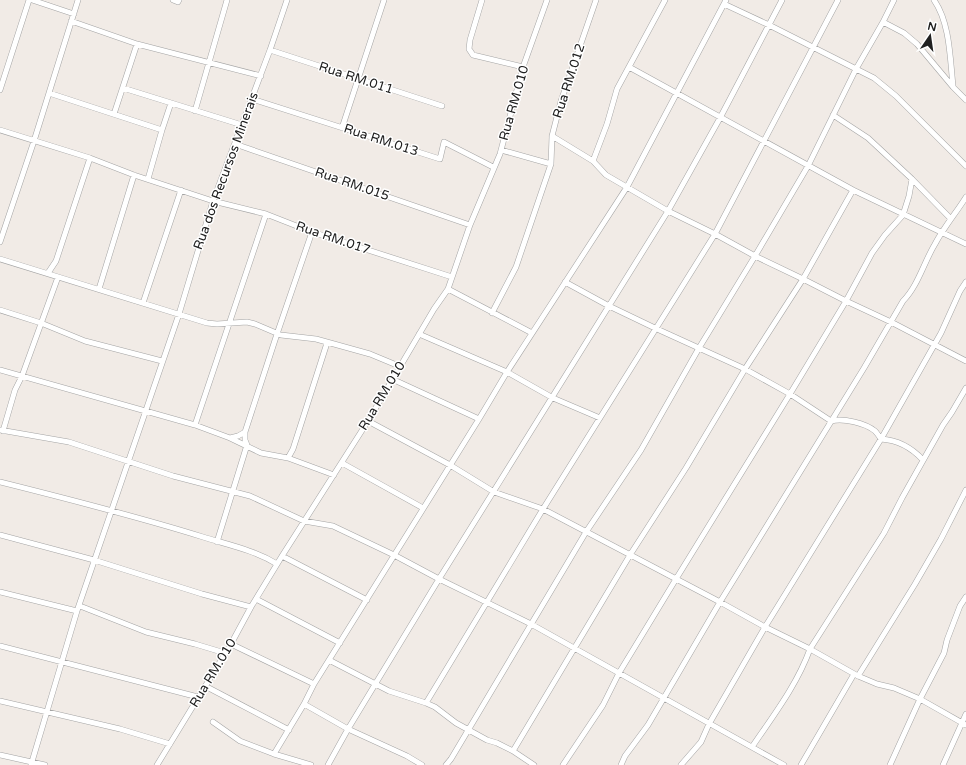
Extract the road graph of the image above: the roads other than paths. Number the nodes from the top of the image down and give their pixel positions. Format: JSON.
{"nodes":[{"id":1,"x":29,"y":0,"type":"edge"},
{"id":2,"x":32,"y":0,"type":"edge"},
{"id":3,"x":78,"y":0,"type":"edge"},
{"id":4,"x":173,"y":0,"type":"edge"},
{"id":5,"x":178,"y":0,"type":"edge"},
{"id":6,"x":227,"y":0,"type":"edge"},
{"id":7,"x":287,"y":0,"type":"edge"},
{"id":8,"x":384,"y":0,"type":"edge"},
{"id":9,"x":482,"y":0,"type":"edge"},
{"id":10,"x":547,"y":0,"type":"edge"},
{"id":11,"x":596,"y":0,"type":"edge"},
{"id":12,"x":665,"y":0,"type":"edge"},
{"id":13,"x":782,"y":0,"type":"edge"},
{"id":14,"x":838,"y":0,"type":"edge"},
{"id":15,"x":894,"y":0,"type":"edge"},
{"id":16,"x":934,"y":0,"type":"edge"},
{"id":17,"x":725,"y":2,"type":"edge"},
{"id":18,"x":74,"y":14,"type":"junction"},
{"id":19,"x":71,"y":21,"type":"junction"},
{"id":20,"x":883,"y":22,"type":"junction"},
{"id":21,"x":769,"y":25,"type":"junction"},
{"id":22,"x":137,"y":44,"type":"junction"},
{"id":23,"x":813,"y":47,"type":"junction"},
{"id":24,"x":270,"y":50,"type":"junction"},
{"id":25,"x":209,"y":63,"type":"junction"},
{"id":26,"x":523,"y":67,"type":"junction"},
{"id":27,"x":629,"y":67,"type":"junction"},
{"id":28,"x":856,"y":69,"type":"junction"},
{"id":29,"x":261,"y":76,"type":"junction"},
{"id":30,"x":358,"y":79,"type":"junction"},
{"id":31,"x":953,"y":87,"type":"junction"},
{"id":32,"x":122,"y":88,"type":"junction"},
{"id":33,"x":0,"y":90,"type":"edge"},
{"id":34,"x":49,"y":93,"type":"junction"},
{"id":35,"x":677,"y":94,"type":"junction"},
{"id":36,"x":252,"y":99,"type":"junction"},
{"id":37,"x":966,"y":100,"type":"edge"},
{"id":38,"x":171,"y":104,"type":"junction"},
{"id":39,"x":442,"y":106,"type":"dead end"},
{"id":40,"x":195,"y":111,"type":"junction"},
{"id":41,"x":114,"y":114,"type":"junction"},
{"id":42,"x":833,"y":115,"type":"junction"},
{"id":43,"x":720,"y":118,"type":"junction"},
{"id":44,"x":242,"y":125,"type":"junction"},
{"id":45,"x":342,"y":128,"type":"junction"},
{"id":46,"x":0,"y":130,"type":"edge"},
{"id":47,"x":162,"y":130,"type":"junction"},
{"id":48,"x":552,"y":136,"type":"junction"},
{"id":49,"x":34,"y":141,"type":"junction"},
{"id":50,"x":765,"y":141,"type":"junction"},
{"id":51,"x":235,"y":144,"type":"junction"},
{"id":52,"x":501,"y":150,"type":"junction"},
{"id":53,"x":90,"y":158,"type":"junction"},
{"id":54,"x":593,"y":161,"type":"junction"},
{"id":55,"x":551,"y":164,"type":"junction"},
{"id":56,"x":808,"y":166,"type":"junction"},
{"id":57,"x":966,"y":166,"type":"edge"},
{"id":58,"x":493,"y":167,"type":"junction"},
{"id":59,"x":134,"y":175,"type":"junction"},
{"id":60,"x":148,"y":179,"type":"junction"},
{"id":61,"x":912,"y":179,"type":"junction"},
{"id":62,"x":627,"y":187,"type":"junction"},
{"id":63,"x":181,"y":190,"type":"junction"},
{"id":64,"x":853,"y":190,"type":"junction"},
{"id":65,"x":966,"y":197,"type":"edge"},
{"id":66,"x":213,"y":201,"type":"junction"},
{"id":67,"x":668,"y":211,"type":"junction"},
{"id":68,"x":266,"y":214,"type":"junction"},
{"id":69,"x":903,"y":215,"type":"junction"},
{"id":70,"x":950,"y":218,"type":"junction"},
{"id":71,"x":470,"y":225,"type":"junction"},
{"id":72,"x":312,"y":232,"type":"junction"},
{"id":73,"x":941,"y":233,"type":"junction"},
{"id":74,"x":715,"y":234,"type":"junction"},
{"id":75,"x":0,"y":242,"type":"edge"},
{"id":76,"x":966,"y":244,"type":"edge"},
{"id":77,"x":755,"y":256,"type":"junction"},
{"id":78,"x":0,"y":258,"type":"edge"},
{"id":79,"x":48,"y":273,"type":"junction"},
{"id":80,"x":58,"y":277,"type":"junction"},
{"id":81,"x":452,"y":277,"type":"junction"},
{"id":82,"x":803,"y":279,"type":"junction"},
{"id":83,"x":565,"y":282,"type":"junction"},
{"id":84,"x":966,"y":282,"type":"edge"},
{"id":85,"x":99,"y":289,"type":"junction"},
{"id":86,"x":448,"y":289,"type":"junction"},
{"id":87,"x":846,"y":301,"type":"junction"},
{"id":88,"x":143,"y":303,"type":"junction"},
{"id":89,"x":609,"y":306,"type":"junction"},
{"id":90,"x":0,"y":310,"type":"edge"},
{"id":91,"x":492,"y":313,"type":"junction"},
{"id":92,"x":178,"y":314,"type":"junction"},
{"id":93,"x":891,"y":322,"type":"junction"},
{"id":94,"x":41,"y":323,"type":"junction"},
{"id":95,"x":229,"y":324,"type":"junction"},
{"id":96,"x":656,"y":329,"type":"junction"},
{"id":97,"x":532,"y":333,"type":"junction"},
{"id":98,"x":277,"y":334,"type":"junction"},
{"id":99,"x":419,"y":334,"type":"junction"},
{"id":100,"x":327,"y":343,"type":"junction"},
{"id":101,"x":934,"y":345,"type":"junction"},
{"id":102,"x":698,"y":348,"type":"junction"},
{"id":103,"x":966,"y":361,"type":"edge"},
{"id":104,"x":162,"y":362,"type":"junction"},
{"id":105,"x":399,"y":366,"type":"junction"},
{"id":106,"x":0,"y":370,"type":"edge"},
{"id":107,"x":745,"y":370,"type":"junction"},
{"id":108,"x":507,"y":372,"type":"junction"},
{"id":109,"x":22,"y":376,"type":"junction"},
{"id":110,"x":392,"y":379,"type":"junction"},
{"id":111,"x":966,"y":388,"type":"edge"},
{"id":112,"x":790,"y":394,"type":"junction"},
{"id":113,"x":553,"y":398,"type":"junction"},
{"id":114,"x":145,"y":411,"type":"junction"},
{"id":115,"x":600,"y":418,"type":"junction"},
{"id":116,"x":479,"y":419,"type":"junction"},
{"id":117,"x":368,"y":421,"type":"junction"},
{"id":118,"x":831,"y":421,"type":"junction"},
{"id":119,"x":195,"y":425,"type":"junction"},
{"id":120,"x":1,"y":431,"type":"edge"},
{"id":121,"x":245,"y":432,"type":"junction"},
{"id":122,"x":230,"y":438,"type":"junction"},
{"id":123,"x":881,"y":439,"type":"junction"},
{"id":124,"x":247,"y":445,"type":"junction"},
{"id":125,"x":288,"y":458,"type":"junction"},
{"id":126,"x":923,"y":460,"type":"junction"},
{"id":127,"x":127,"y":462,"type":"junction"},
{"id":128,"x":342,"y":463,"type":"junction"},
{"id":129,"x":450,"y":465,"type":"junction"},
{"id":130,"x":334,"y":475,"type":"junction"},
{"id":131,"x":0,"y":482,"type":"edge"},
{"id":132,"x":966,"y":490,"type":"edge"},
{"id":133,"x":233,"y":492,"type":"junction"},
{"id":134,"x":494,"y":492,"type":"junction"},
{"id":135,"x":423,"y":508,"type":"junction"},
{"id":136,"x":543,"y":509,"type":"junction"},
{"id":137,"x":111,"y":510,"type":"junction"},
{"id":138,"x":304,"y":521,"type":"junction"},
{"id":139,"x":586,"y":532,"type":"junction"},
{"id":140,"x":0,"y":535,"type":"edge"},
{"id":141,"x":217,"y":542,"type":"junction"},
{"id":142,"x":394,"y":555,"type":"junction"},
{"id":143,"x":630,"y":555,"type":"junction"},
{"id":144,"x":282,"y":556,"type":"junction"},
{"id":145,"x":94,"y":560,"type":"junction"},
{"id":146,"x":277,"y":564,"type":"junction"},
{"id":147,"x":439,"y":579,"type":"junction"},
{"id":148,"x":676,"y":579,"type":"junction"},
{"id":149,"x":0,"y":592,"type":"edge"},
{"id":150,"x":966,"y":597,"type":"edge"},
{"id":151,"x":256,"y":599,"type":"junction"},
{"id":152,"x":367,"y":600,"type":"junction"},
{"id":153,"x":487,"y":602,"type":"junction"},
{"id":154,"x":720,"y":602,"type":"junction"},
{"id":155,"x":252,"y":607,"type":"junction"},
{"id":156,"x":79,"y":608,"type":"junction"},
{"id":157,"x":530,"y":624,"type":"junction"},
{"id":158,"x":765,"y":627,"type":"junction"},
{"id":159,"x":340,"y":643,"type":"junction"},
{"id":160,"x":231,"y":644,"type":"junction"},
{"id":161,"x":0,"y":646,"type":"edge"},
{"id":162,"x":575,"y":648,"type":"junction"},
{"id":163,"x":810,"y":649,"type":"junction"},
{"id":164,"x":225,"y":653,"type":"junction"},
{"id":165,"x":329,"y":660,"type":"junction"},
{"id":166,"x":62,"y":663,"type":"junction"},
{"id":167,"x":619,"y":674,"type":"junction"},
{"id":168,"x":856,"y":675,"type":"junction"},
{"id":169,"x":314,"y":684,"type":"junction"},
{"id":170,"x":376,"y":685,"type":"junction"},
{"id":171,"x":205,"y":686,"type":"junction"},
{"id":172,"x":198,"y":697,"type":"junction"},
{"id":173,"x":664,"y":699,"type":"junction"},
{"id":174,"x":920,"y":699,"type":"junction"},
{"id":175,"x":0,"y":701,"type":"edge"},
{"id":176,"x":426,"y":702,"type":"junction"},
{"id":177,"x":304,"y":704,"type":"junction"},
{"id":178,"x":48,"y":712,"type":"junction"},
{"id":179,"x":966,"y":714,"type":"edge"},
{"id":180,"x":213,"y":722,"type":"dead end"},
{"id":181,"x":710,"y":724,"type":"junction"},
{"id":182,"x":964,"y":724,"type":"edge"},
{"id":183,"x":348,"y":729,"type":"junction"},
{"id":184,"x":289,"y":730,"type":"junction"},
{"id":185,"x":468,"y":730,"type":"junction"},
{"id":186,"x":170,"y":744,"type":"junction"},
{"id":187,"x":752,"y":747,"type":"junction"},
{"id":188,"x":513,"y":751,"type":"junction"},
{"id":189,"x":274,"y":754,"type":"junction"},
{"id":190,"x":0,"y":755,"type":"edge"},
{"id":191,"x":32,"y":764,"type":"edge"},
{"id":192,"x":45,"y":765,"type":"edge"},
{"id":193,"x":157,"y":765,"type":"edge"},
{"id":194,"x":311,"y":765,"type":"edge"},
{"id":195,"x":328,"y":765,"type":"edge"},
{"id":196,"x":422,"y":765,"type":"edge"},
{"id":197,"x":446,"y":765,"type":"edge"},
{"id":198,"x":534,"y":765,"type":"edge"},
{"id":199,"x":563,"y":765,"type":"edge"},
{"id":200,"x":621,"y":765,"type":"edge"},
{"id":201,"x":681,"y":765,"type":"edge"},
{"id":202,"x":784,"y":765,"type":"edge"},
{"id":203,"x":801,"y":765,"type":"edge"},
{"id":204,"x":890,"y":765,"type":"edge"},
{"id":205,"x":943,"y":765,"type":"edge"}],
"edges":[{"from":1,"to":33,"type":"street"},
{"from":2,"to":18,"type":"street"},
{"from":3,"to":18,"type":"street"},
{"from":4,"to":5,"type":"street"},
{"from":6,"to":25,"type":"street"},
{"from":7,"to":24,"type":"street","name":"Rua dos Recursos Minerais"},
{"from":8,"to":30,"type":"street"},
{"from":9,"to":26,"type":"street"},
{"from":10,"to":26,"type":"street","name":"Rua RM.010"},
{"from":11,"to":48,"type":"street","name":"Rua RM.012"},
{"from":12,"to":27,"type":"street"},
{"from":13,"to":21,"type":"street"},
{"from":14,"to":23,"type":"street"},
{"from":15,"to":20,"type":"street"},
{"from":16,"to":31,"type":"street"},
{"from":17,"to":21,"type":"street"},
{"from":17,"to":35,"type":"street"},
{"from":18,"to":19,"type":"street"},
{"from":19,"to":22,"type":"street"},
{"from":19,"to":34,"type":"street"},
{"from":20,"to":28,"type":"street"},
{"from":20,"to":31,"type":"street"},
{"from":21,"to":23,"type":"street"},
{"from":21,"to":43,"type":"street"},
{"from":22,"to":25,"type":"street"},
{"from":22,"to":32,"type":"street"},
{"from":23,"to":28,"type":"street"},
{"from":23,"to":50,"type":"street"},
{"from":24,"to":29,"type":"street","name":"Rua dos Recursos Minerais"},
{"from":24,"to":30,"type":"street","name":"Rua RM.011"},
{"from":25,"to":29,"type":"street"},
{"from":25,"to":40,"type":"street"},
{"from":26,"to":52,"type":"street","name":"Rua RM.010"},
{"from":27,"to":35,"type":"street"},
{"from":27,"to":54,"type":"street"},
{"from":28,"to":42,"type":"street"},
{"from":28,"to":57,"type":"street"},
{"from":29,"to":36,"type":"street","name":"Rua dos Recursos Minerais"},
{"from":30,"to":39,"type":"street","name":"Rua RM.011"},
{"from":30,"to":45,"type":"street"},
{"from":31,"to":37,"type":"street"},
{"from":32,"to":38,"type":"street"},
{"from":32,"to":41,"type":"street"},
{"from":34,"to":41,"type":"street"},
{"from":34,"to":49,"type":"street"},
{"from":35,"to":43,"type":"street"},
{"from":35,"to":62,"type":"street"},
{"from":36,"to":44,"type":"street","name":"Rua dos Recursos Minerais"},
{"from":36,"to":45,"type":"street","name":"Rua RM.013"},
{"from":38,"to":40,"type":"street"},
{"from":38,"to":47,"type":"street"},
{"from":40,"to":44,"type":"street"},
{"from":41,"to":47,"type":"street"},
{"from":42,"to":56,"type":"street"},
{"from":42,"to":61,"type":"street"},
{"from":43,"to":50,"type":"street"},
{"from":43,"to":67,"type":"street"},
{"from":44,"to":51,"type":"street","name":"Rua dos Recursos Minerais"},
{"from":45,"to":58,"type":"street","name":"Rua RM.013"},
{"from":46,"to":49,"type":"street","name":"Rua RM.017"},
{"from":47,"to":60,"type":"street"},
{"from":48,"to":54,"type":"street"},
{"from":48,"to":55,"type":"street","name":"Rua RM.012"},
{"from":49,"to":53,"type":"street","name":"Rua RM.017"},
{"from":49,"to":75,"type":"street"},
{"from":50,"to":56,"type":"street"},
{"from":50,"to":74,"type":"street"},
{"from":51,"to":66,"type":"street","name":"Rua dos Recursos Minerais"},
{"from":51,"to":71,"type":"street","name":"Rua RM.015"},
{"from":52,"to":55,"type":"street"},
{"from":52,"to":58,"type":"street","name":"Rua RM.010"},
{"from":53,"to":59,"type":"street","name":"Rua RM.017"},
{"from":53,"to":79,"type":"street"},
{"from":54,"to":62,"type":"street"},
{"from":55,"to":91,"type":"street","name":"Rua RM.012"},
{"from":56,"to":64,"type":"street"},
{"from":56,"to":77,"type":"street"},
{"from":58,"to":71,"type":"street","name":"Rua RM.010"},
{"from":59,"to":60,"type":"street","name":"Rua RM.017"},
{"from":59,"to":85,"type":"street"},
{"from":60,"to":63,"type":"street","name":"Rua RM.017"},
{"from":61,"to":69,"type":"street"},
{"from":61,"to":70,"type":"street"},
{"from":62,"to":67,"type":"street"},
{"from":62,"to":83,"type":"street"},
{"from":63,"to":66,"type":"street","name":"Rua RM.017"},
{"from":63,"to":88,"type":"street"},
{"from":64,"to":69,"type":"street"},
{"from":64,"to":82,"type":"street"},
{"from":65,"to":70,"type":"street"},
{"from":66,"to":68,"type":"street","name":"Rua RM.017"},
{"from":66,"to":92,"type":"street","name":"Rua dos Recursos Minerais"},
{"from":67,"to":74,"type":"street"},
{"from":67,"to":89,"type":"street"},
{"from":68,"to":72,"type":"street","name":"Rua RM.017"},
{"from":68,"to":95,"type":"street"},
{"from":69,"to":73,"type":"street"},
{"from":69,"to":87,"type":"street"},
{"from":70,"to":73,"type":"street"},
{"from":71,"to":81,"type":"street","name":"Rua RM.010"},
{"from":72,"to":81,"type":"street","name":"Rua RM.017"},
{"from":72,"to":98,"type":"street"},
{"from":73,"to":76,"type":"street"},
{"from":73,"to":93,"type":"street"},
{"from":74,"to":77,"type":"street"},
{"from":74,"to":96,"type":"street"},
{"from":77,"to":82,"type":"street"},
{"from":77,"to":102,"type":"street"},
{"from":78,"to":79,"type":"street"},
{"from":79,"to":80,"type":"street"},
{"from":80,"to":85,"type":"street"},
{"from":80,"to":94,"type":"street"},
{"from":81,"to":86,"type":"street","name":"Rua RM.010"},
{"from":82,"to":87,"type":"street"},
{"from":82,"to":107,"type":"street"},
{"from":83,"to":89,"type":"street"},
{"from":83,"to":97,"type":"street"},
{"from":84,"to":101,"type":"street"},
{"from":85,"to":88,"type":"street"},
{"from":86,"to":91,"type":"street"},
{"from":86,"to":99,"type":"street","name":"Rua RM.010"},
{"from":87,"to":93,"type":"street"},
{"from":87,"to":112,"type":"street"},
{"from":88,"to":92,"type":"street"},
{"from":89,"to":96,"type":"street"},
{"from":89,"to":113,"type":"street"},
{"from":90,"to":94,"type":"street"},
{"from":91,"to":97,"type":"street"},
{"from":92,"to":95,"type":"street"},
{"from":92,"to":104,"type":"street","name":"Rua dos Recursos Minerais"},
{"from":93,"to":101,"type":"street"},
{"from":93,"to":118,"type":"street"},
{"from":94,"to":104,"type":"street"},
{"from":94,"to":109,"type":"street"},
{"from":95,"to":98,"type":"street"},
{"from":95,"to":119,"type":"street"},
{"from":96,"to":102,"type":"street"},
{"from":96,"to":115,"type":"street"},
{"from":97,"to":108,"type":"street"},
{"from":98,"to":100,"type":"street"},
{"from":98,"to":121,"type":"street"},
{"from":99,"to":105,"type":"street","name":"Rua RM.010"},
{"from":99,"to":108,"type":"street"},
{"from":100,"to":105,"type":"street"},
{"from":100,"to":125,"type":"street"},
{"from":101,"to":103,"type":"street"},
{"from":101,"to":123,"type":"street"},
{"from":102,"to":107,"type":"street"},
{"from":102,"to":139,"type":"street"},
{"from":104,"to":114,"type":"street","name":"Rua dos Recursos Minerais"},
{"from":105,"to":110,"type":"street","name":"Rua RM.010"},
{"from":106,"to":109,"type":"street"},
{"from":107,"to":112,"type":"street"},
{"from":107,"to":143,"type":"street"},
{"from":108,"to":113,"type":"street"},
{"from":108,"to":116,"type":"street"},
{"from":109,"to":114,"type":"street"},
{"from":109,"to":120,"type":"street"},
{"from":110,"to":116,"type":"street"},
{"from":110,"to":117,"type":"street","name":"Rua RM.010"},
{"from":111,"to":126,"type":"street"},
{"from":112,"to":118,"type":"street"},
{"from":112,"to":148,"type":"street"},
{"from":113,"to":115,"type":"street"},
{"from":113,"to":134,"type":"street"},
{"from":114,"to":119,"type":"street"},
{"from":114,"to":127,"type":"street","name":"Rua dos Recursos Minerais"},
{"from":115,"to":136,"type":"street"},
{"from":116,"to":129,"type":"street"},
{"from":117,"to":128,"type":"street","name":"Rua RM.010"},
{"from":117,"to":129,"type":"street"},
{"from":118,"to":123,"type":"street"},
{"from":118,"to":154,"type":"street"},
{"from":119,"to":122,"type":"street"},
{"from":120,"to":127,"type":"street"},
{"from":121,"to":122,"type":"street"},
{"from":121,"to":124,"type":"street"},
{"from":122,"to":124,"type":"street"},
{"from":123,"to":126,"type":"street"},
{"from":123,"to":158,"type":"street"},
{"from":124,"to":125,"type":"street"},
{"from":124,"to":133,"type":"street"},
{"from":125,"to":130,"type":"street"},
{"from":126,"to":163,"type":"street"},
{"from":127,"to":133,"type":"street"},
{"from":127,"to":137,"type":"street","name":"Rua dos Recursos Minerais"},
{"from":128,"to":130,"type":"street","name":"Rua RM.010"},
{"from":128,"to":135,"type":"street"},
{"from":129,"to":134,"type":"street"},
{"from":129,"to":135,"type":"street"},
{"from":130,"to":138,"type":"street","name":"Rua RM.010"},
{"from":131,"to":137,"type":"street"},
{"from":132,"to":168,"type":"street"},
{"from":133,"to":138,"type":"street"},
{"from":133,"to":141,"type":"street"},
{"from":134,"to":136,"type":"street"},
{"from":134,"to":147,"type":"street"},
{"from":135,"to":142,"type":"street"},
{"from":136,"to":139,"type":"street"},
{"from":136,"to":153,"type":"street"},
{"from":137,"to":141,"type":"street"},
{"from":137,"to":145,"type":"street","name":"Rua dos Recursos Minerais"},
{"from":138,"to":142,"type":"street"},
{"from":138,"to":144,"type":"street","name":"Rua RM.010"},
{"from":139,"to":143,"type":"street"},
{"from":139,"to":157,"type":"street"},
{"from":140,"to":145,"type":"street"},
{"from":141,"to":146,"type":"street"},
{"from":142,"to":147,"type":"street"},
{"from":142,"to":152,"type":"street"},
{"from":143,"to":148,"type":"street"},
{"from":143,"to":162,"type":"street"},
{"from":144,"to":146,"type":"street","name":"Rua RM.010"},
{"from":144,"to":152,"type":"street"},
{"from":145,"to":155,"type":"street"},
{"from":145,"to":156,"type":"street","name":"Rua dos Recursos Minerais"},
{"from":146,"to":151,"type":"street","name":"Rua RM.010"},
{"from":147,"to":153,"type":"street"},
{"from":147,"to":170,"type":"street"},
{"from":148,"to":154,"type":"street"},
{"from":148,"to":167,"type":"street"},
{"from":149,"to":156,"type":"street"},
{"from":150,"to":174,"type":"street"},
{"from":151,"to":155,"type":"street","name":"Rua RM.010"},
{"from":151,"to":159,"type":"street"},
{"from":152,"to":159,"type":"street"},
{"from":153,"to":157,"type":"street"},
{"from":153,"to":176,"type":"street"},
{"from":154,"to":158,"type":"street"},
{"from":154,"to":173,"type":"street"},
{"from":155,"to":160,"type":"street","name":"Rua RM.010"},
{"from":156,"to":164,"type":"street"},
{"from":156,"to":166,"type":"street","name":"Rua dos Recursos Minerais"},
{"from":157,"to":162,"type":"street"},
{"from":157,"to":185,"type":"street"},
{"from":158,"to":163,"type":"street"},
{"from":158,"to":181,"type":"street"},
{"from":159,"to":165,"type":"street"},
{"from":160,"to":164,"type":"street","name":"Rua RM.010"},
{"from":160,"to":169,"type":"street"},
{"from":161,"to":166,"type":"street"},
{"from":162,"to":167,"type":"street"},
{"from":162,"to":188,"type":"street"},
{"from":163,"to":168,"type":"street"},
{"from":163,"to":187,"type":"street"},
{"from":164,"to":171,"type":"street","name":"Rua RM.010"},
{"from":165,"to":169,"type":"street"},
{"from":165,"to":170,"type":"street"},
{"from":166,"to":172,"type":"street"},
{"from":166,"to":178,"type":"street","name":"Rua dos Recursos Minerais"},
{"from":167,"to":173,"type":"street"},
{"from":167,"to":199,"type":"street"},
{"from":168,"to":174,"type":"street"},
{"from":168,"to":203,"type":"street"},
{"from":169,"to":177,"type":"street"},
{"from":170,"to":176,"type":"street"},
{"from":170,"to":183,"type":"street"},
{"from":171,"to":172,"type":"street","name":"Rua RM.010"},
{"from":171,"to":184,"type":"street"},
{"from":172,"to":186,"type":"street","name":"Rua RM.010"},
{"from":173,"to":181,"type":"street"},
{"from":173,"to":200,"type":"street"},
{"from":174,"to":182,"type":"street"},
{"from":174,"to":204,"type":"street"},
{"from":175,"to":178,"type":"street"},
{"from":176,"to":185,"type":"street"},
{"from":177,"to":183,"type":"street"},
{"from":177,"to":184,"type":"street"},
{"from":178,"to":186,"type":"street"},
{"from":178,"to":191,"type":"street","name":"Rua dos Recursos Minerais"},
{"from":179,"to":182,"type":"street"},
{"from":180,"to":189,"type":"street"},
{"from":181,"to":187,"type":"street"},
{"from":181,"to":201,"type":"street"},
{"from":182,"to":205,"type":"street"},
{"from":183,"to":195,"type":"street"},
{"from":183,"to":196,"type":"street"},
{"from":184,"to":189,"type":"street"},
{"from":185,"to":188,"type":"street"},
{"from":185,"to":197,"type":"street"},
{"from":186,"to":193,"type":"street","name":"Rua RM.010"},
{"from":187,"to":202,"type":"street"},
{"from":188,"to":198,"type":"street"},
{"from":189,"to":194,"type":"street"},
{"from":190,"to":191,"type":"street"},
{"from":191,"to":192,"type":"street"}]}
